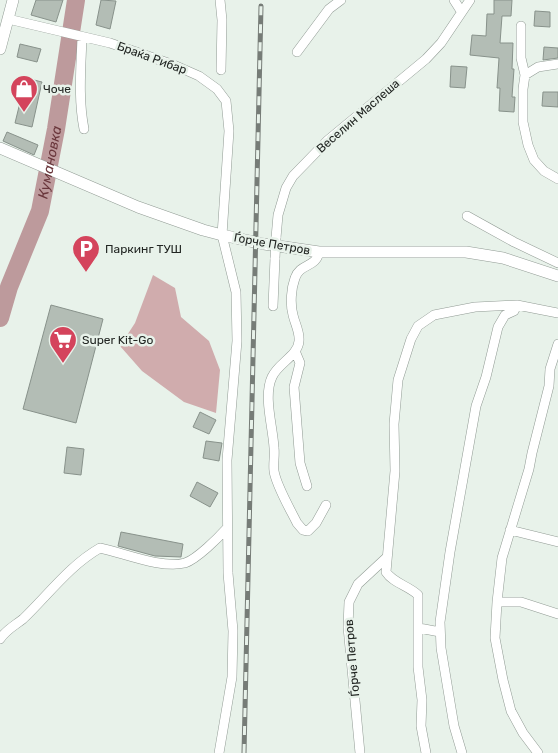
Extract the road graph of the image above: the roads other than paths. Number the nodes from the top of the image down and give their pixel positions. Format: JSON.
{"nodes":[{"id":1,"x":14,"y":0,"type":"edge"},
{"id":2,"x":220,"y":0,"type":"edge"},
{"id":3,"x":341,"y":0,"type":"edge"},
{"id":4,"x":454,"y":0,"type":"edge"},
{"id":5,"x":470,"y":0,"type":"edge"},
{"id":6,"x":461,"y":11,"type":"junction"},
{"id":7,"x":8,"y":19,"type":"junction"},
{"id":8,"x":521,"y":26,"type":"dead end"},
{"id":9,"x":82,"y":37,"type":"junction"},
{"id":10,"x":0,"y":49,"type":"edge"},
{"id":11,"x":297,"y":52,"type":"dead end"},
{"id":12,"x":558,"y":64,"type":"edge"},
{"id":13,"x":221,"y":70,"type":"dead end"},
{"id":14,"x":525,"y":75,"type":"junction"},
{"id":15,"x":84,"y":129,"type":"dead end"},
{"id":16,"x":0,"y":148,"type":"edge"},
{"id":17,"x":558,"y":179,"type":"edge"},
{"id":18,"x":467,"y":216,"type":"dead end"},
{"id":19,"x":222,"y":235,"type":"junction"},
{"id":20,"x":319,"y":252,"type":"junction"},
{"id":21,"x":558,"y":264,"type":"edge"},
{"id":22,"x":558,"y":276,"type":"edge"},
{"id":23,"x":517,"y":305,"type":"junction"},
{"id":24,"x":272,"y":306,"type":"dead end"},
{"id":25,"x":558,"y":313,"type":"edge"},
{"id":26,"x":558,"y":344,"type":"edge"},
{"id":27,"x":296,"y":351,"type":"junction"},
{"id":28,"x":307,"y":486,"type":"dead end"},
{"id":29,"x":326,"y":505,"type":"dead end"},
{"id":30,"x":227,"y":528,"type":"junction"},
{"id":31,"x":510,"y":530,"type":"junction"},
{"id":32,"x":558,"y":542,"type":"edge"},
{"id":33,"x":386,"y":558,"type":"junction"},
{"id":34,"x":497,"y":602,"type":"junction"},
{"id":35,"x":558,"y":614,"type":"edge"},
{"id":36,"x":419,"y":628,"type":"junction"},
{"id":37,"x":440,"y":632,"type":"junction"},
{"id":38,"x":0,"y":639,"type":"edge"},
{"id":39,"x":219,"y":753,"type":"edge"},
{"id":40,"x":360,"y":753,"type":"edge"},
{"id":41,"x":426,"y":753,"type":"edge"},
{"id":42,"x":462,"y":753,"type":"edge"},
{"id":43,"x":538,"y":753,"type":"edge"}],
"edges":[{"from":1,"to":7,"type":"street"},
{"from":2,"to":13,"type":"street"},
{"from":3,"to":11,"type":"street"},
{"from":4,"to":6,"type":"street"},
{"from":5,"to":6,"type":"street","name":"Веселин Маслеша"},
{"from":6,"to":24,"type":"street","name":"Веселин Маслеша","bridge":true},
{"from":7,"to":9,"type":"street","name":"Браќа Рибар"},
{"from":7,"to":10,"type":"street"},
{"from":8,"to":14,"type":"street"},
{"from":9,"to":15,"type":"street"},
{"from":9,"to":19,"type":"street","name":"Браќа Рибар"},
{"from":12,"to":14,"type":"street"},
{"from":14,"to":17,"type":"street"},
{"from":16,"to":19,"type":"street","name":"Ѓорче Петров"},
{"from":18,"to":21,"type":"street"},
{"from":19,"to":20,"type":"street","name":"Ѓорче Петров"},
{"from":19,"to":30,"type":"street"},
{"from":20,"to":22,"type":"street","name":"Ѓорче Петров"},
{"from":20,"to":27,"type":"street"},
{"from":23,"to":25,"type":"street"},
{"from":23,"to":33,"type":"street"},
{"from":23,"to":37,"type":"street"},
{"from":26,"to":31,"type":"street"},
{"from":27,"to":28,"type":"street"},
{"from":27,"to":29,"type":"street"},
{"from":30,"to":38,"type":"street"},
{"from":30,"to":39,"type":"street"},
{"from":31,"to":32,"type":"street"},
{"from":31,"to":34,"type":"street"},
{"from":33,"to":36,"type":"street"},
{"from":33,"to":40,"type":"street","name":"Ѓорче Петров"},
{"from":34,"to":35,"type":"street"},
{"from":34,"to":43,"type":"street"},
{"from":36,"to":37,"type":"street"},
{"from":36,"to":41,"type":"street"},
{"from":37,"to":42,"type":"street"}]}
